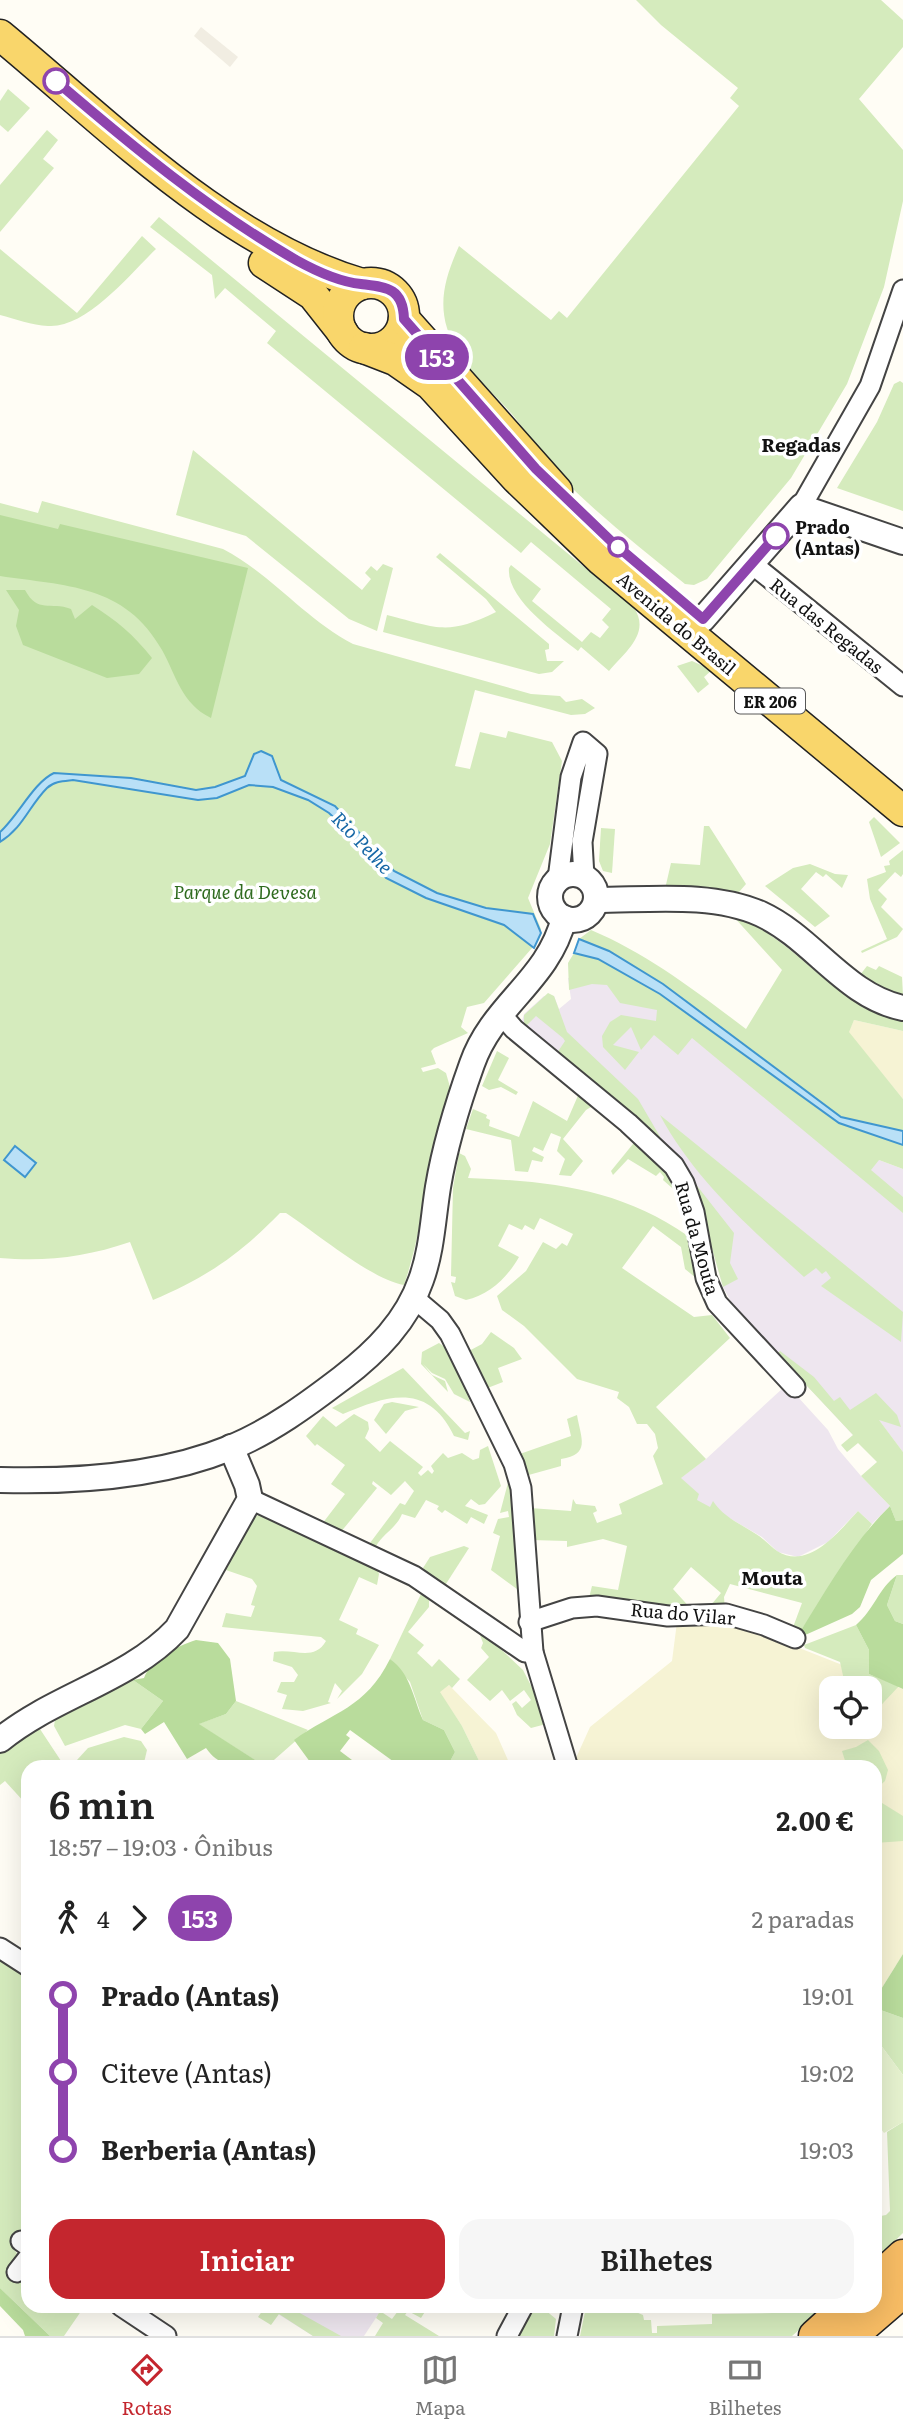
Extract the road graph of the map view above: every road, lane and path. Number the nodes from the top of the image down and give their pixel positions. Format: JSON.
{"nodes":[{"id":1,"x":0,"y":35,"type":"edge"},
{"id":2,"x":0,"y":61,"type":"edge"},
{"id":3,"x":362,"y":284,"type":"junction"},
{"id":4,"x":903,"y":290,"type":"edge"},
{"id":5,"x":404,"y":319,"type":"junction"},
{"id":6,"x":354,"y":340,"type":"junction"},
{"id":7,"x":801,"y":507,"type":"junction"},
{"id":8,"x":903,"y":542,"type":"edge"},
{"id":9,"x":751,"y":563,"type":"junction"},
{"id":10,"x":703,"y":619,"type":"junction"},
{"id":11,"x":903,"y":686,"type":"edge"},
{"id":12,"x":903,"y":784,"type":"edge"},
{"id":13,"x":903,"y":811,"type":"edge"},
{"id":14,"x":584,"y":877,"type":"junction"},
{"id":15,"x":558,"y":879,"type":"junction"},
{"id":16,"x":596,"y":900,"type":"junction"},
{"id":17,"x":564,"y":918,"type":"junction"},
{"id":18,"x":903,"y":1008,"type":"edge"},
{"id":19,"x":500,"y":1013,"type":"junction"},
{"id":20,"x":414,"y":1298,"type":"junction"},
{"id":21,"x":795,"y":1387,"type":"dead end"},
{"id":22,"x":231,"y":1447,"type":"junction"},
{"id":23,"x":0,"y":1480,"type":"edge"},
{"id":24,"x":250,"y":1499,"type":"junction"},
{"id":25,"x":529,"y":1622,"type":"junction"},
{"id":26,"x":795,"y":1638,"type":"dead end"},
{"id":27,"x":533,"y":1652,"type":"junction"},
{"id":28,"x":0,"y":1740,"type":"edge"},
{"id":29,"x":566,"y":1760,"type":"edge"},
{"id":30,"x":0,"y":1948,"type":"edge"},
{"id":31,"x":21,"y":1962,"type":"edge"},
{"id":32,"x":903,"y":2256,"type":"edge"},
{"id":33,"x":882,"y":2276,"type":"edge"},
{"id":34,"x":903,"y":2291,"type":"edge"},
{"id":35,"x":882,"y":2309,"type":"edge"},
{"id":36,"x":132,"y":2313,"type":"edge"},
{"id":37,"x":519,"y":2313,"type":"edge"},
{"id":38,"x":572,"y":2313,"type":"edge"},
{"id":39,"x":840,"y":2313,"type":"edge"},
{"id":40,"x":878,"y":2313,"type":"edge"},
{"id":41,"x":166,"y":2336,"type":"edge"},
{"id":42,"x":507,"y":2336,"type":"edge"},
{"id":43,"x":567,"y":2336,"type":"edge"},
{"id":44,"x":815,"y":2336,"type":"edge"},
{"id":45,"x":851,"y":2336,"type":"edge"}],
"edges":[{"from":1,"to":3,"type":"main road","number":"ER 206"},
{"from":2,"to":6,"type":"main road","name":"Avenida do Brasil","number":"ER 206"},
{"from":3,"to":5,"type":"main road","number":"ER 206"},
{"from":3,"to":6,"type":"main road"},
{"from":4,"to":7,"type":"street"},
{"from":5,"to":6,"type":"main road"},
{"from":5,"to":10,"type":"main road","name":"Avenida do Brasil","number":"ER 206"},
{"from":6,"to":13,"type":"main road","name":"Avenida do Brasil","number":"ER 206"},
{"from":7,"to":8,"type":"street"},
{"from":7,"to":9,"type":"street"},
{"from":9,"to":10,"type":"street"},
{"from":9,"to":11,"type":"street","name":"Rua das Regadas"},
{"from":10,"to":12,"type":"main road","name":"Avenida do Brasil","number":"ER 206"},
{"from":14,"to":15,"type":"street"},
{"from":14,"to":15,"type":"street"},
{"from":14,"to":16,"type":"street"},
{"from":15,"to":17,"type":"street"},
{"from":16,"to":17,"type":"street"},
{"from":16,"to":18,"type":"street"},
{"from":17,"to":19,"type":"street"},
{"from":19,"to":20,"type":"street"},
{"from":19,"to":21,"type":"street","name":"Rua da Mouta"},
{"from":20,"to":22,"type":"street"},
{"from":20,"to":25,"type":"street"},
{"from":22,"to":23,"type":"street"},
{"from":22,"to":24,"type":"street"},
{"from":24,"to":27,"type":"street"},
{"from":24,"to":28,"type":"street"},
{"from":25,"to":26,"type":"street","name":"Rua do Vilar"},
{"from":25,"to":27,"type":"street"},
{"from":27,"to":29,"type":"street"},
{"from":30,"to":31,"type":"street"},
{"from":32,"to":33,"type":"highway"},
{"from":34,"to":35,"type":"highway"},
{"from":36,"to":41,"type":"street"},
{"from":37,"to":42,"type":"street"},
{"from":38,"to":43,"type":"street"},
{"from":39,"to":44,"type":"highway"},
{"from":40,"to":45,"type":"highway"}]}
